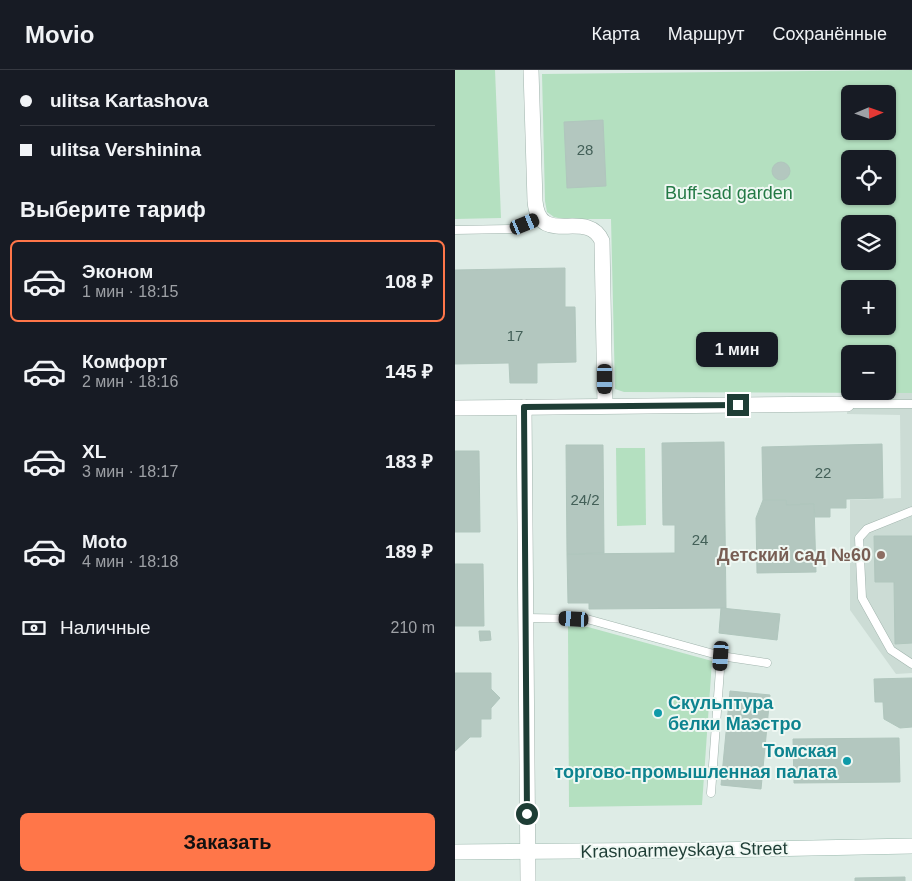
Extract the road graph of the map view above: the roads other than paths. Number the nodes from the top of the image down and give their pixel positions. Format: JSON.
{"nodes":[{"id":1,"x":531,"y":70,"type":"edge"},
{"id":2,"x":539,"y":218,"type":"junction"},
{"id":3,"x":455,"y":230,"type":"edge"},
{"id":4,"x":847,"y":404,"type":"joint"},
{"id":5,"x":912,"y":404,"type":"edge"},
{"id":6,"x":605,"y":405,"type":"junction"},
{"id":7,"x":524,"y":407,"type":"junction"},
{"id":8,"x":455,"y":408,"type":"edge"},
{"id":9,"x":912,"y":511,"type":"edge"},
{"id":10,"x":526,"y":618,"type":"junction"},
{"id":11,"x":721,"y":656,"type":"junction"},
{"id":12,"x":767,"y":663,"type":"dead end"},
{"id":13,"x":912,"y":664,"type":"edge"},
{"id":14,"x":711,"y":793,"type":"dead end"},
{"id":15,"x":912,"y":846,"type":"edge"},
{"id":16,"x":528,"y":851,"type":"junction"},
{"id":17,"x":455,"y":852,"type":"edge"},
{"id":18,"x":528,"y":881,"type":"edge"}],
"edges":[{"from":1,"to":2,"type":"street"},
{"from":2,"to":3,"type":"lane"},
{"from":2,"to":6,"type":"street"},
{"from":4,"to":5,"type":"lane"},
{"from":4,"to":6,"type":"street"},
{"from":6,"to":7,"type":"street"},
{"from":7,"to":8,"type":"street"},
{"from":7,"to":10,"type":"street"},
{"from":9,"to":13,"type":"lane"},
{"from":10,"to":11,"type":"lane"},
{"from":10,"to":16,"type":"street"},
{"from":11,"to":12,"type":"lane"},
{"from":11,"to":14,"type":"lane"},
{"from":15,"to":16,"type":"street","name":"Krasnoarmeyskaya Street"},
{"from":16,"to":17,"type":"street","name":"Krasnoarmeyskaya Street"},
{"from":16,"to":18,"type":"street"}]}
